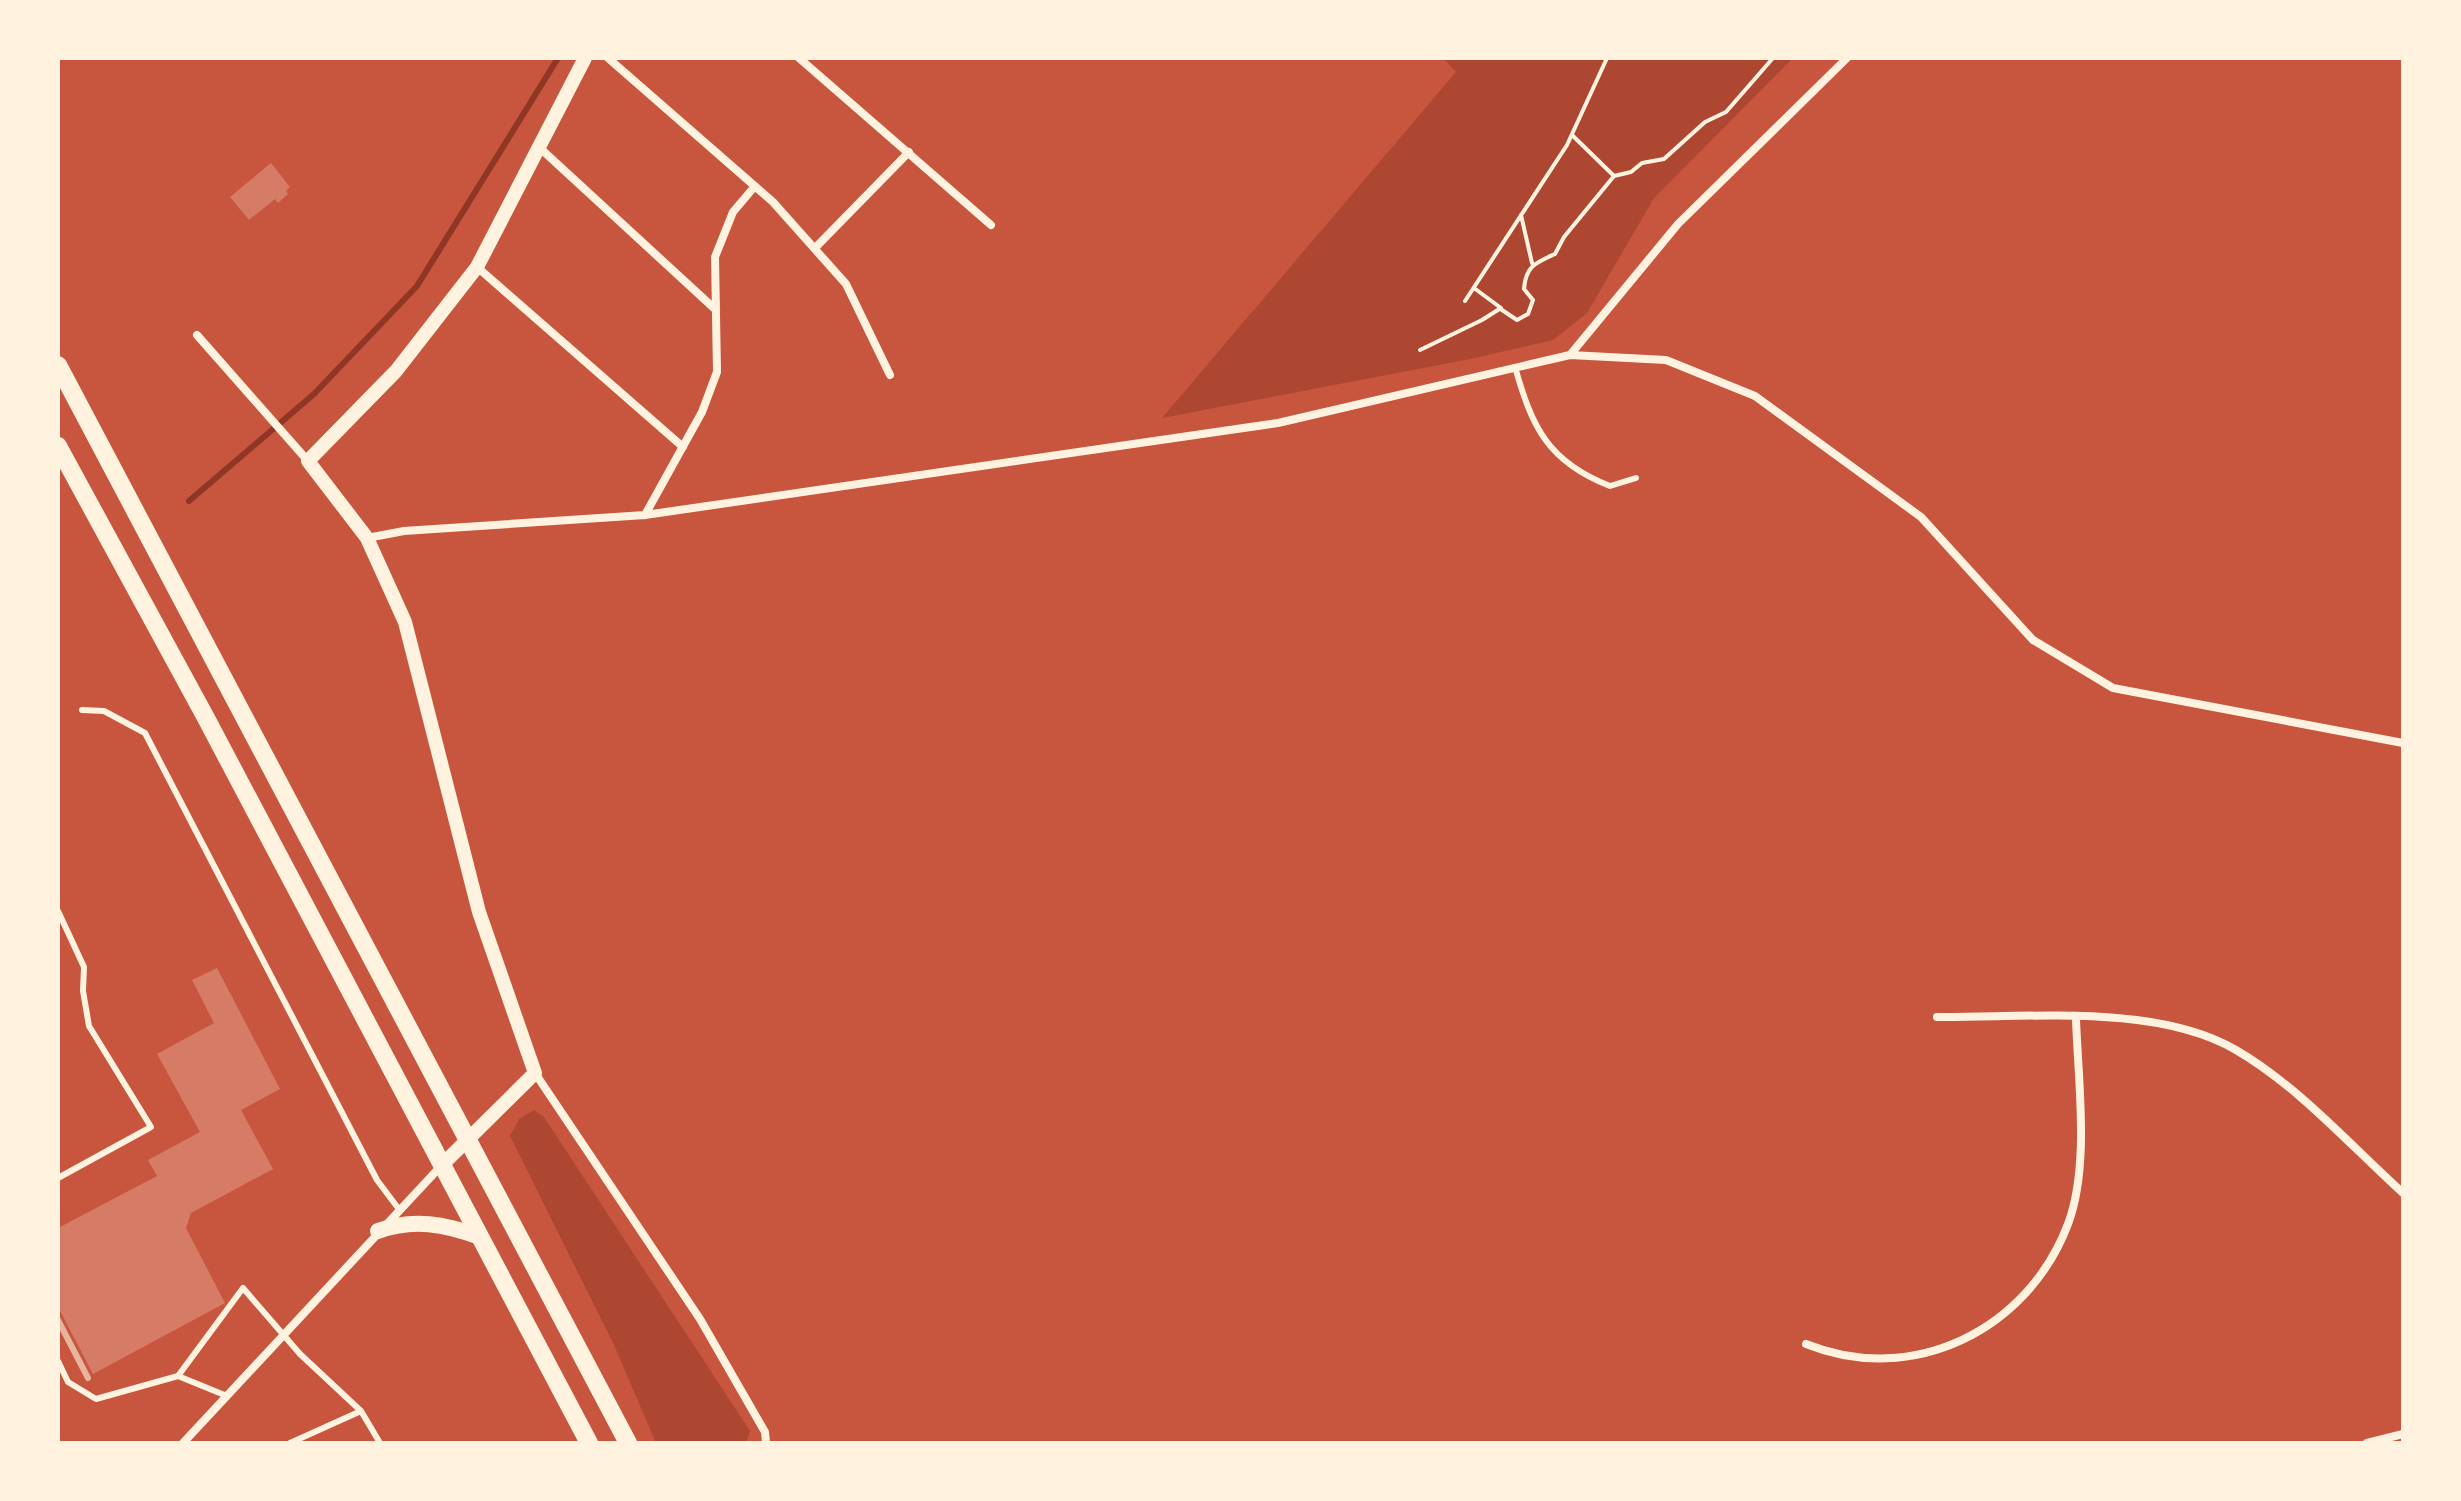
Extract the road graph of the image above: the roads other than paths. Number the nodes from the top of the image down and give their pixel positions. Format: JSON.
{"nodes":[{"id":1,"x":585,"y":58,"type":"edge"},
{"id":2,"x":608,"y":58,"type":"edge"},
{"id":3,"x":799,"y":58,"type":"edge"},
{"id":4,"x":1847,"y":58,"type":"edge"},
{"id":5,"x":541,"y":149,"type":"junction"},
{"id":6,"x":909,"y":152,"type":"junction"},
{"id":7,"x":755,"y":186,"type":"junction"},
{"id":8,"x":991,"y":225,"type":"dead end"},
{"id":9,"x":815,"y":248,"type":"junction"},
{"id":10,"x":477,"y":267,"type":"junction"},
{"id":11,"x":716,"y":310,"type":"junction"},
{"id":12,"x":197,"y":335,"type":"dead end"},
{"id":13,"x":1570,"y":355,"type":"junction"},
{"id":14,"x":58,"y":365,"type":"edge"},
{"id":15,"x":1515,"y":367,"type":"junction"},
{"id":16,"x":890,"y":375,"type":"dead end"},
{"id":17,"x":58,"y":446,"type":"edge"},
{"id":18,"x":683,"y":447,"type":"junction"},
{"id":19,"x":308,"y":461,"type":"junction"},
{"id":20,"x":1636,"y":478,"type":"dead end"},
{"id":21,"x":645,"y":515,"type":"junction"},
{"id":22,"x":367,"y":538,"type":"junction"},
{"id":23,"x":82,"y":710,"type":"dead end"},
{"id":24,"x":2403,"y":743,"type":"edge"},
{"id":25,"x":58,"y":911,"type":"edge"},
{"id":26,"x":1937,"y":1017,"type":"dead end"},
{"id":27,"x":2076,"y":1019,"type":"junction"},
{"id":28,"x":535,"y":1073,"type":"junction"},
{"id":29,"x":468,"y":1139,"type":"junction"},
{"id":30,"x":442,"y":1165,"type":"junction"},
{"id":31,"x":58,"y":1178,"type":"edge"},
{"id":32,"x":2403,"y":1193,"type":"edge"},
{"id":33,"x":398,"y":1208,"type":"junction"},
{"id":34,"x":378,"y":1231,"type":"junction"},
{"id":35,"x":480,"y":1237,"type":"junction"},
{"id":36,"x":285,"y":1334,"type":"junction"},
{"id":37,"x":1806,"y":1344,"type":"dead end"},
{"id":38,"x":58,"y":1361,"type":"edge"},
{"id":39,"x":178,"y":1376,"type":"junction"},
{"id":40,"x":227,"y":1396,"type":"junction"},
{"id":41,"x":361,"y":1411,"type":"junction"},
{"id":42,"x":2403,"y":1434,"type":"edge"},
{"id":43,"x":183,"y":1443,"type":"edge"},
{"id":44,"x":290,"y":1443,"type":"edge"},
{"id":45,"x":380,"y":1443,"type":"edge"},
{"id":46,"x":589,"y":1443,"type":"edge"},
{"id":47,"x":628,"y":1443,"type":"edge"},
{"id":48,"x":766,"y":1443,"type":"edge"},
{"id":49,"x":2367,"y":1443,"type":"edge"}],
"edges":[{"from":1,"to":5,"type":"street"},
{"from":2,"to":7,"type":"street"},
{"from":3,"to":6,"type":"street"},
{"from":4,"to":13,"type":"street"},
{"from":5,"to":10,"type":"street"},
{"from":5,"to":11,"type":"street"},
{"from":6,"to":8,"type":"street"},
{"from":6,"to":9,"type":"street"},
{"from":7,"to":9,"type":"street"},
{"from":7,"to":11,"type":"street"},
{"from":9,"to":16,"type":"street"},
{"from":10,"to":18,"type":"street"},
{"from":10,"to":19,"type":"street"},
{"from":11,"to":18,"type":"street"},
{"from":12,"to":19,"type":"street"},
{"from":13,"to":15,"type":"street"},
{"from":13,"to":24,"type":"street"},
{"from":14,"to":29,"type":"main road"},
{"from":15,"to":20,"type":"lane"},
{"from":15,"to":21,"type":"street"},
{"from":17,"to":30,"type":"main road"},
{"from":18,"to":21,"type":"street"},
{"from":19,"to":22,"type":"street"},
{"from":21,"to":22,"type":"street"},
{"from":22,"to":28,"type":"street"},
{"from":23,"to":33,"type":"lane"},
{"from":25,"to":31,"type":"lane"},
{"from":26,"to":27,"type":"street"},
{"from":27,"to":32,"type":"street"},
{"from":27,"to":37,"type":"street"},
{"from":28,"to":29,"type":"street"},
{"from":28,"to":48,"type":"street"},
{"from":29,"to":30,"type":"street"},
{"from":29,"to":47,"type":"main road"},
{"from":30,"to":33,"type":"street"},
{"from":30,"to":35,"type":"main road"},
{"from":33,"to":34,"type":"street"},
{"from":34,"to":35,"type":"main road"},
{"from":34,"to":36,"type":"street"},
{"from":35,"to":46,"type":"main road"},
{"from":36,"to":39,"type":"lane"},
{"from":36,"to":40,"type":"street"},
{"from":36,"to":41,"type":"lane"},
{"from":38,"to":39,"type":"lane"},
{"from":39,"to":40,"type":"lane"},
{"from":40,"to":43,"type":"street"},
{"from":41,"to":44,"type":"lane"},
{"from":41,"to":45,"type":"lane"},
{"from":42,"to":49,"type":"street"}]}
